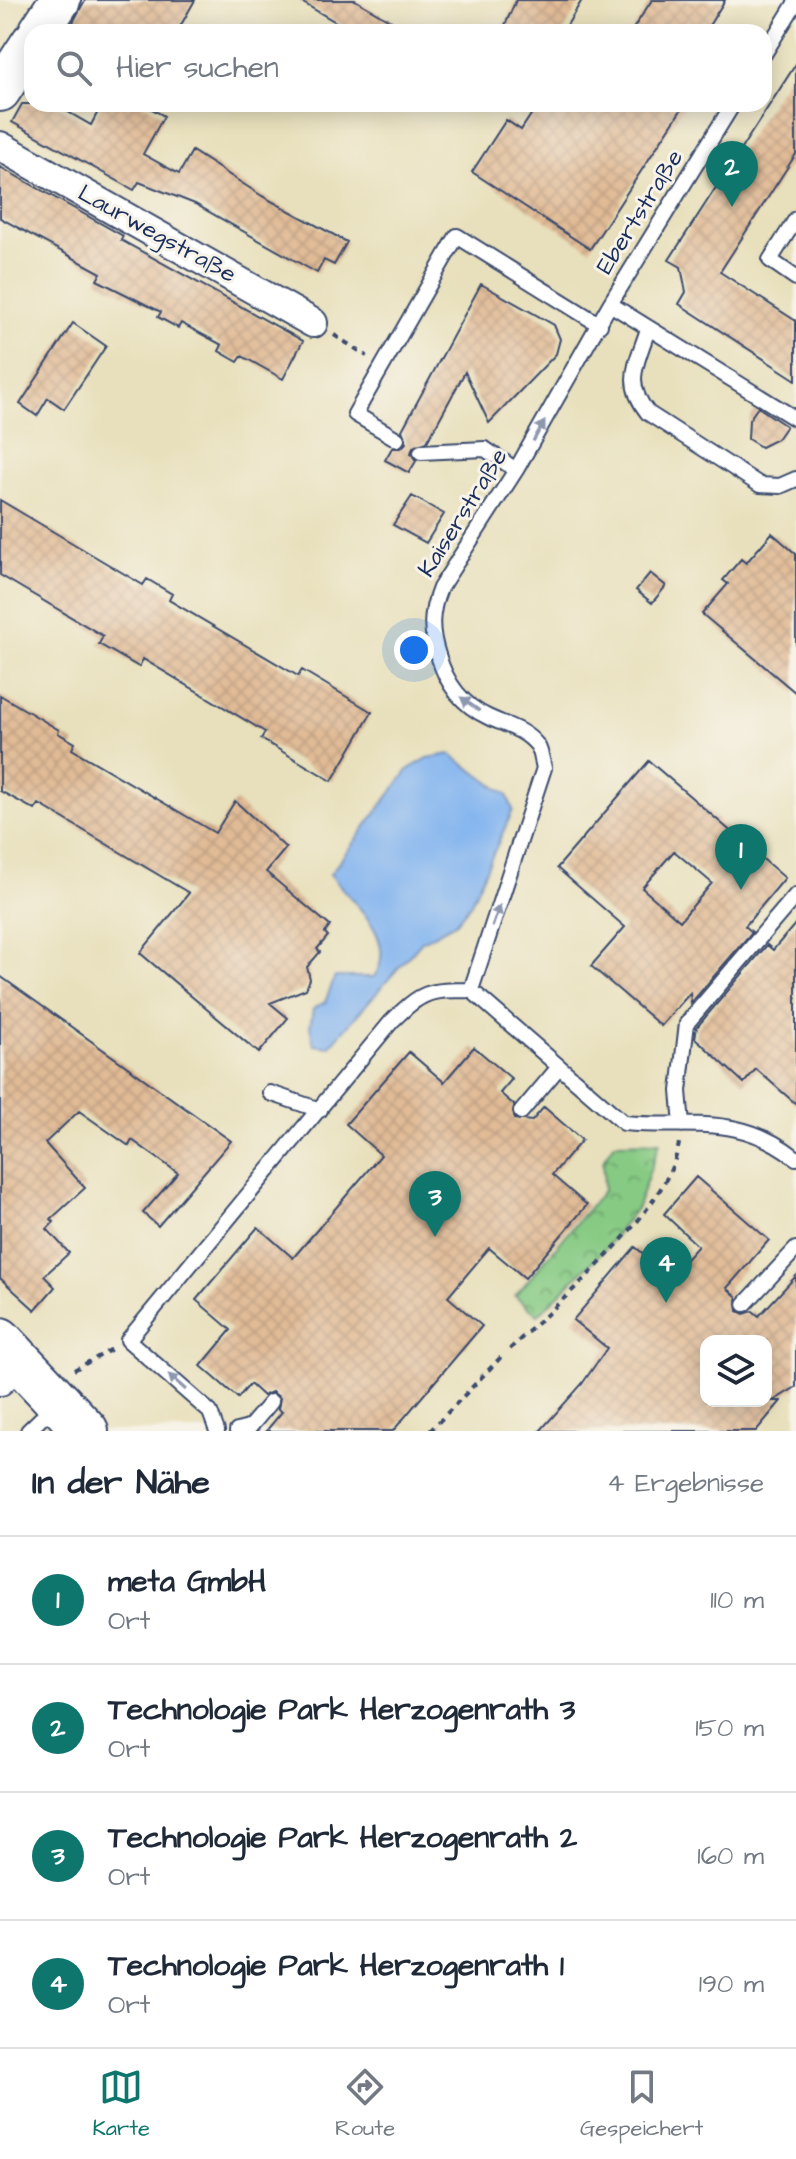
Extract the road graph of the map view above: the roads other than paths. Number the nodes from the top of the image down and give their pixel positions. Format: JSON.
{"nodes":[{"id":1,"x":60,"y":0,"type":"edge"},
{"id":2,"x":796,"y":2,"type":"edge"},
{"id":3,"x":44,"y":24,"type":"edge"},
{"id":4,"x":772,"y":41,"type":"edge"},
{"id":5,"x":24,"y":54,"type":"edge"},
{"id":6,"x":0,"y":91,"type":"edge"},
{"id":7,"x":728,"y":112,"type":"edge"},
{"id":8,"x":0,"y":146,"type":"edge"},
{"id":9,"x":796,"y":219,"type":"edge"},
{"id":10,"x":796,"y":278,"type":"edge"},
{"id":11,"x":610,"y":304,"type":"junction"},
{"id":12,"x":313,"y":323,"type":"road end"},
{"id":13,"x":600,"y":325,"type":"junction"},
{"id":14,"x":648,"y":329,"type":"junction"},
{"id":15,"x":796,"y":419,"type":"edge"},
{"id":16,"x":397,"y":439,"type":"dead end"},
{"id":17,"x":421,"y":452,"type":"dead end"},
{"id":18,"x":516,"y":470,"type":"junction"},
{"id":19,"x":796,"y":479,"type":"edge"},
{"id":20,"x":796,"y":895,"type":"edge"},
{"id":21,"x":471,"y":990,"type":"junction"},
{"id":22,"x":559,"y":1067,"type":"junction"},
{"id":23,"x":270,"y":1093,"type":"dead end"},
{"id":24,"x":320,"y":1110,"type":"junction"},
{"id":25,"x":521,"y":1112,"type":"dead end"},
{"id":26,"x":682,"y":1125,"type":"junction"},
{"id":27,"x":796,"y":1158,"type":"edge"},
{"id":28,"x":796,"y":1249,"type":"edge"},
{"id":29,"x":745,"y":1304,"type":"dead end"},
{"id":30,"x":271,"y":1402,"type":"dead end"},
{"id":31,"x":217,"y":1431,"type":"edge"},
{"id":32,"x":237,"y":1431,"type":"edge"}],
"edges":[{"from":1,"to":3,"type":"main road"},
{"from":2,"to":4,"type":"lane"},
{"from":5,"to":6,"type":"main road"},
{"from":7,"to":11,"type":"lane","name":"Ebertstraße"},
{"from":8,"to":12,"type":"street","name":"Laurwegstraße"},
{"from":9,"to":10,"type":"lane"},
{"from":11,"to":13,"type":"lane","name":"Kaiserstraße"},
{"from":11,"to":14,"type":"lane","name":"Ebertstraße"},
{"from":13,"to":16,"type":"lane"},
{"from":18,"to":13,"type":"lane","name":"Kaiserstraße","one_way":true},
{"from":14,"to":15,"type":"lane","name":"Ebertstraße"},
{"from":14,"to":19,"type":"lane"},
{"from":17,"to":18,"type":"lane"},
{"from":21,"to":18,"type":"lane","name":"Kaiserstraße","one_way":true},
{"from":20,"to":26,"type":"lane"},
{"from":21,"to":22,"type":"lane"},
{"from":21,"to":24,"type":"lane"},
{"from":22,"to":25,"type":"lane"},
{"from":22,"to":26,"type":"lane"},
{"from":23,"to":24,"type":"lane"},
{"from":31,"to":24,"type":"lane","one_way":true},
{"from":26,"to":27,"type":"lane"},
{"from":28,"to":29,"type":"lane"},
{"from":30,"to":32,"type":"lane"}]}
